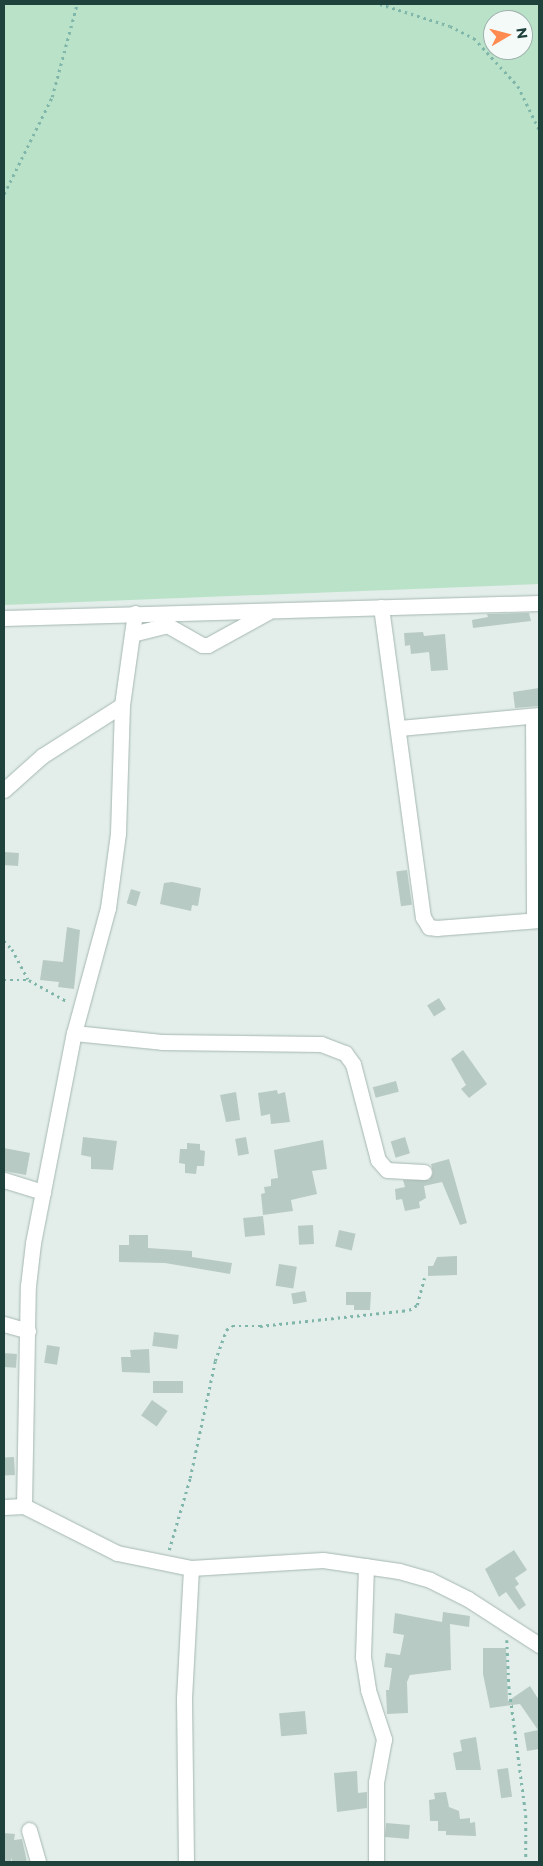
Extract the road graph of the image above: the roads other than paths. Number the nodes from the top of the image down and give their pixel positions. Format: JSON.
{"nodes":[{"id":1,"x":539,"y":603,"type":"edge"},
{"id":2,"x":381,"y":607,"type":"junction"},
{"id":3,"x":270,"y":611,"type":"junction"},
{"id":4,"x":135,"y":613,"type":"junction"},
{"id":5,"x":4,"y":618,"type":"edge"},
{"id":6,"x":132,"y":634,"type":"junction"},
{"id":7,"x":122,"y":705,"type":"junction"},
{"id":8,"x":536,"y":716,"type":"edge"},
{"id":9,"x":399,"y":728,"type":"junction"},
{"id":10,"x":4,"y":790,"type":"edge"},
{"id":11,"x":537,"y":920,"type":"edge"},
{"id":12,"x":74,"y":1033,"type":"junction"},
{"id":13,"x":424,"y":1172,"type":"dead end"},
{"id":14,"x":4,"y":1180,"type":"edge"},
{"id":15,"x":43,"y":1192,"type":"junction"},
{"id":16,"x":4,"y":1324,"type":"edge"},
{"id":17,"x":28,"y":1331,"type":"junction"},
{"id":18,"x":24,"y":1506,"type":"junction"},
{"id":19,"x":4,"y":1507,"type":"edge"},
{"id":20,"x":366,"y":1566,"type":"junction"},
{"id":21,"x":191,"y":1568,"type":"junction"},
{"id":22,"x":539,"y":1645,"type":"edge"},
{"id":23,"x":29,"y":1830,"type":"dead end"},
{"id":24,"x":38,"y":1862,"type":"edge"},
{"id":25,"x":186,"y":1862,"type":"edge"},
{"id":26,"x":376,"y":1862,"type":"edge"}],
"edges":[{"from":1,"to":2,"type":"street"},
{"from":2,"to":3,"type":"street"},
{"from":2,"to":9,"type":"street"},
{"from":3,"to":4,"type":"street"},
{"from":3,"to":6,"type":"street"},
{"from":4,"to":5,"type":"street"},
{"from":4,"to":6,"type":"street"},
{"from":6,"to":7,"type":"street"},
{"from":7,"to":10,"type":"street"},
{"from":7,"to":12,"type":"street"},
{"from":8,"to":9,"type":"street"},
{"from":8,"to":11,"type":"street"},
{"from":9,"to":11,"type":"street"},
{"from":12,"to":13,"type":"street"},
{"from":12,"to":15,"type":"street"},
{"from":14,"to":15,"type":"street"},
{"from":15,"to":17,"type":"street"},
{"from":16,"to":17,"type":"street"},
{"from":17,"to":18,"type":"street"},
{"from":18,"to":19,"type":"street"},
{"from":18,"to":21,"type":"street"},
{"from":20,"to":21,"type":"street"},
{"from":20,"to":22,"type":"street"},
{"from":20,"to":26,"type":"street"},
{"from":21,"to":25,"type":"street"},
{"from":23,"to":24,"type":"street"}]}
